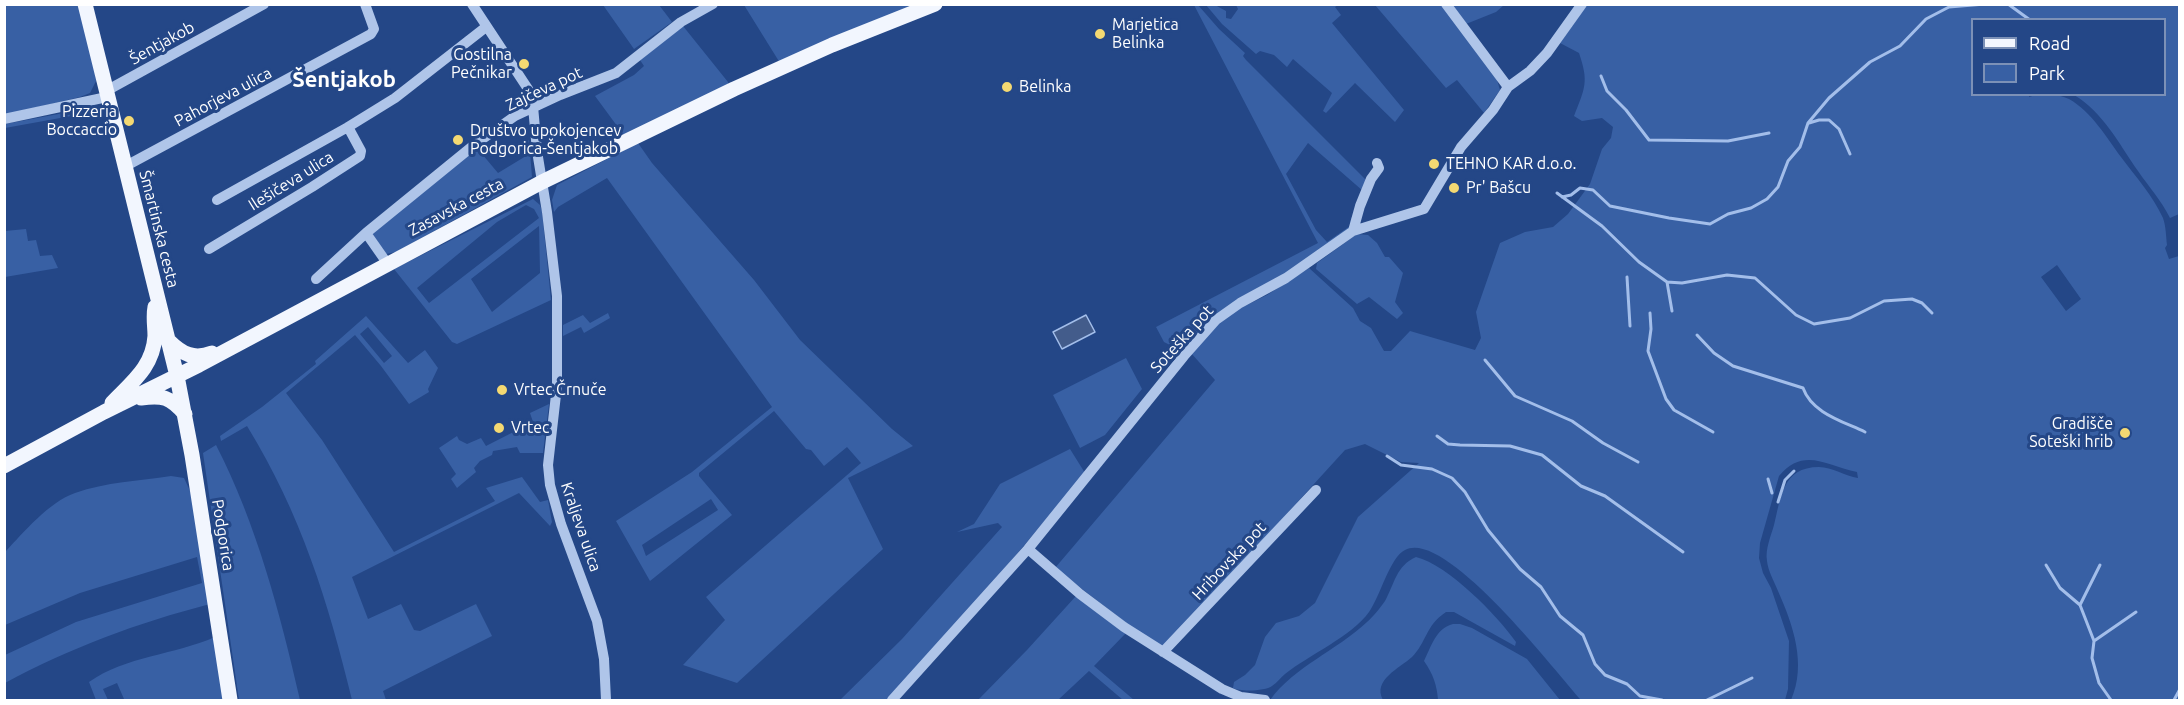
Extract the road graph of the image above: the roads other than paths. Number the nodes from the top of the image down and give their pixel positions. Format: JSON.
{"nodes":[{"id":1,"x":85,"y":4,"type":"edge"},
{"id":2,"x":264,"y":4,"type":"edge"},
{"id":3,"x":365,"y":4,"type":"edge"},
{"id":4,"x":472,"y":4,"type":"edge"},
{"id":5,"x":713,"y":4,"type":"edge"},
{"id":6,"x":935,"y":4,"type":"edge"},
{"id":7,"x":1446,"y":4,"type":"edge"},
{"id":8,"x":1582,"y":4,"type":"edge"},
{"id":9,"x":486,"y":27,"type":"junction"},
{"id":10,"x":1508,"y":87,"type":"junction"},
{"id":11,"x":107,"y":94,"type":"junction"},
{"id":12,"x":532,"y":107,"type":"junction"},
{"id":13,"x":4,"y":119,"type":"edge"},
{"id":14,"x":348,"y":127,"type":"junction"},
{"id":15,"x":1377,"y":163,"type":"dead end"},
{"id":16,"x":124,"y":167,"type":"junction"},
{"id":17,"x":542,"y":182,"type":"junction"},
{"id":18,"x":217,"y":200,"type":"dead end"},
{"id":19,"x":1353,"y":231,"type":"junction"},
{"id":20,"x":366,"y":233,"type":"junction"},
{"id":21,"x":209,"y":249,"type":"dead end"},
{"id":22,"x":387,"y":263,"type":"junction"},
{"id":23,"x":316,"y":279,"type":"dead end"},
{"id":24,"x":157,"y":296,"type":"junction"},
{"id":25,"x":169,"y":341,"type":"junction"},
{"id":26,"x":232,"y":347,"type":"junction"},
{"id":27,"x":177,"y":376,"type":"junction"},
{"id":28,"x":130,"y":399,"type":"junction"},
{"id":29,"x":104,"y":412,"type":"junction"},
{"id":30,"x":185,"y":414,"type":"junction"},
{"id":31,"x":4,"y":466,"type":"edge"},
{"id":32,"x":1316,"y":490,"type":"dead end"},
{"id":33,"x":1028,"y":549,"type":"junction"},
{"id":34,"x":1163,"y":652,"type":"junction"},
{"id":35,"x":231,"y":700,"type":"edge"},
{"id":36,"x":606,"y":700,"type":"edge"},
{"id":37,"x":892,"y":700,"type":"edge"},
{"id":38,"x":1265,"y":700,"type":"edge"}],
"edges":[{"from":1,"to":11,"type":"main road"},
{"from":2,"to":11,"type":"street","name":"Šentjakob"},
{"from":3,"to":16,"type":"street","name":"Pahorjeva ulica"},
{"from":4,"to":9,"type":"street"},
{"from":5,"to":12,"type":"street","name":"Zajčeva pot"},
{"from":6,"to":17,"type":"main road","name":"Zasavska cesta"},
{"from":7,"to":10,"type":"street"},
{"from":8,"to":10,"type":"street","name":"Soteška pot"},
{"from":9,"to":12,"type":"street"},
{"from":9,"to":14,"type":"street","name":"Ilešičeva ulica"},
{"from":10,"to":19,"type":"street","name":"Soteška pot"},
{"from":11,"to":13,"type":"street","name":"Šentjakob"},
{"from":11,"to":16,"type":"main road","name":"Šmartinska cesta"},
{"from":12,"to":17,"type":"street"},
{"from":12,"to":20,"type":"street","name":"Zajčeva pot"},
{"from":14,"to":18,"type":"street","name":"Ilešičeva ulica"},
{"from":14,"to":21,"type":"street","name":"Ilešičeva ulica"},
{"from":15,"to":19,"type":"street"},
{"from":16,"to":24,"type":"main road","name":"Šmartinska cesta"},
{"from":17,"to":22,"type":"main road","name":"Zasavska cesta"},
{"from":17,"to":36,"type":"street","name":"Kraljeva ulica"},
{"from":19,"to":33,"type":"street","name":"Soteška pot"},
{"from":20,"to":22,"type":"street"},
{"from":20,"to":23,"type":"street","name":"Zajčeva pot"},
{"from":22,"to":26,"type":"main road","name":"Zasavska cesta"},
{"from":24,"to":25,"type":"main road","name":"Šmartinska cesta"},
{"from":24,"to":29,"type":"main road"},
{"from":25,"to":26,"type":"main road"},
{"from":25,"to":27,"type":"main road","name":"Šmartinska cesta"},
{"from":26,"to":27,"type":"main road","name":"Zasavska cesta"},
{"from":27,"to":28,"type":"main road","name":"Zasavska cesta"},
{"from":27,"to":30,"type":"main road","name":"Podgorica"},
{"from":28,"to":29,"type":"main road","name":"Zasavska cesta"},
{"from":28,"to":30,"type":"main road"},
{"from":29,"to":31,"type":"main road","name":"Zasavska cesta"},
{"from":30,"to":35,"type":"main road","name":"Podgorica"},
{"from":32,"to":34,"type":"street","name":"Hribovska pot"},
{"from":33,"to":34,"type":"street"},
{"from":33,"to":37,"type":"street","name":"Soteška pot"},
{"from":34,"to":38,"type":"street"}]}
